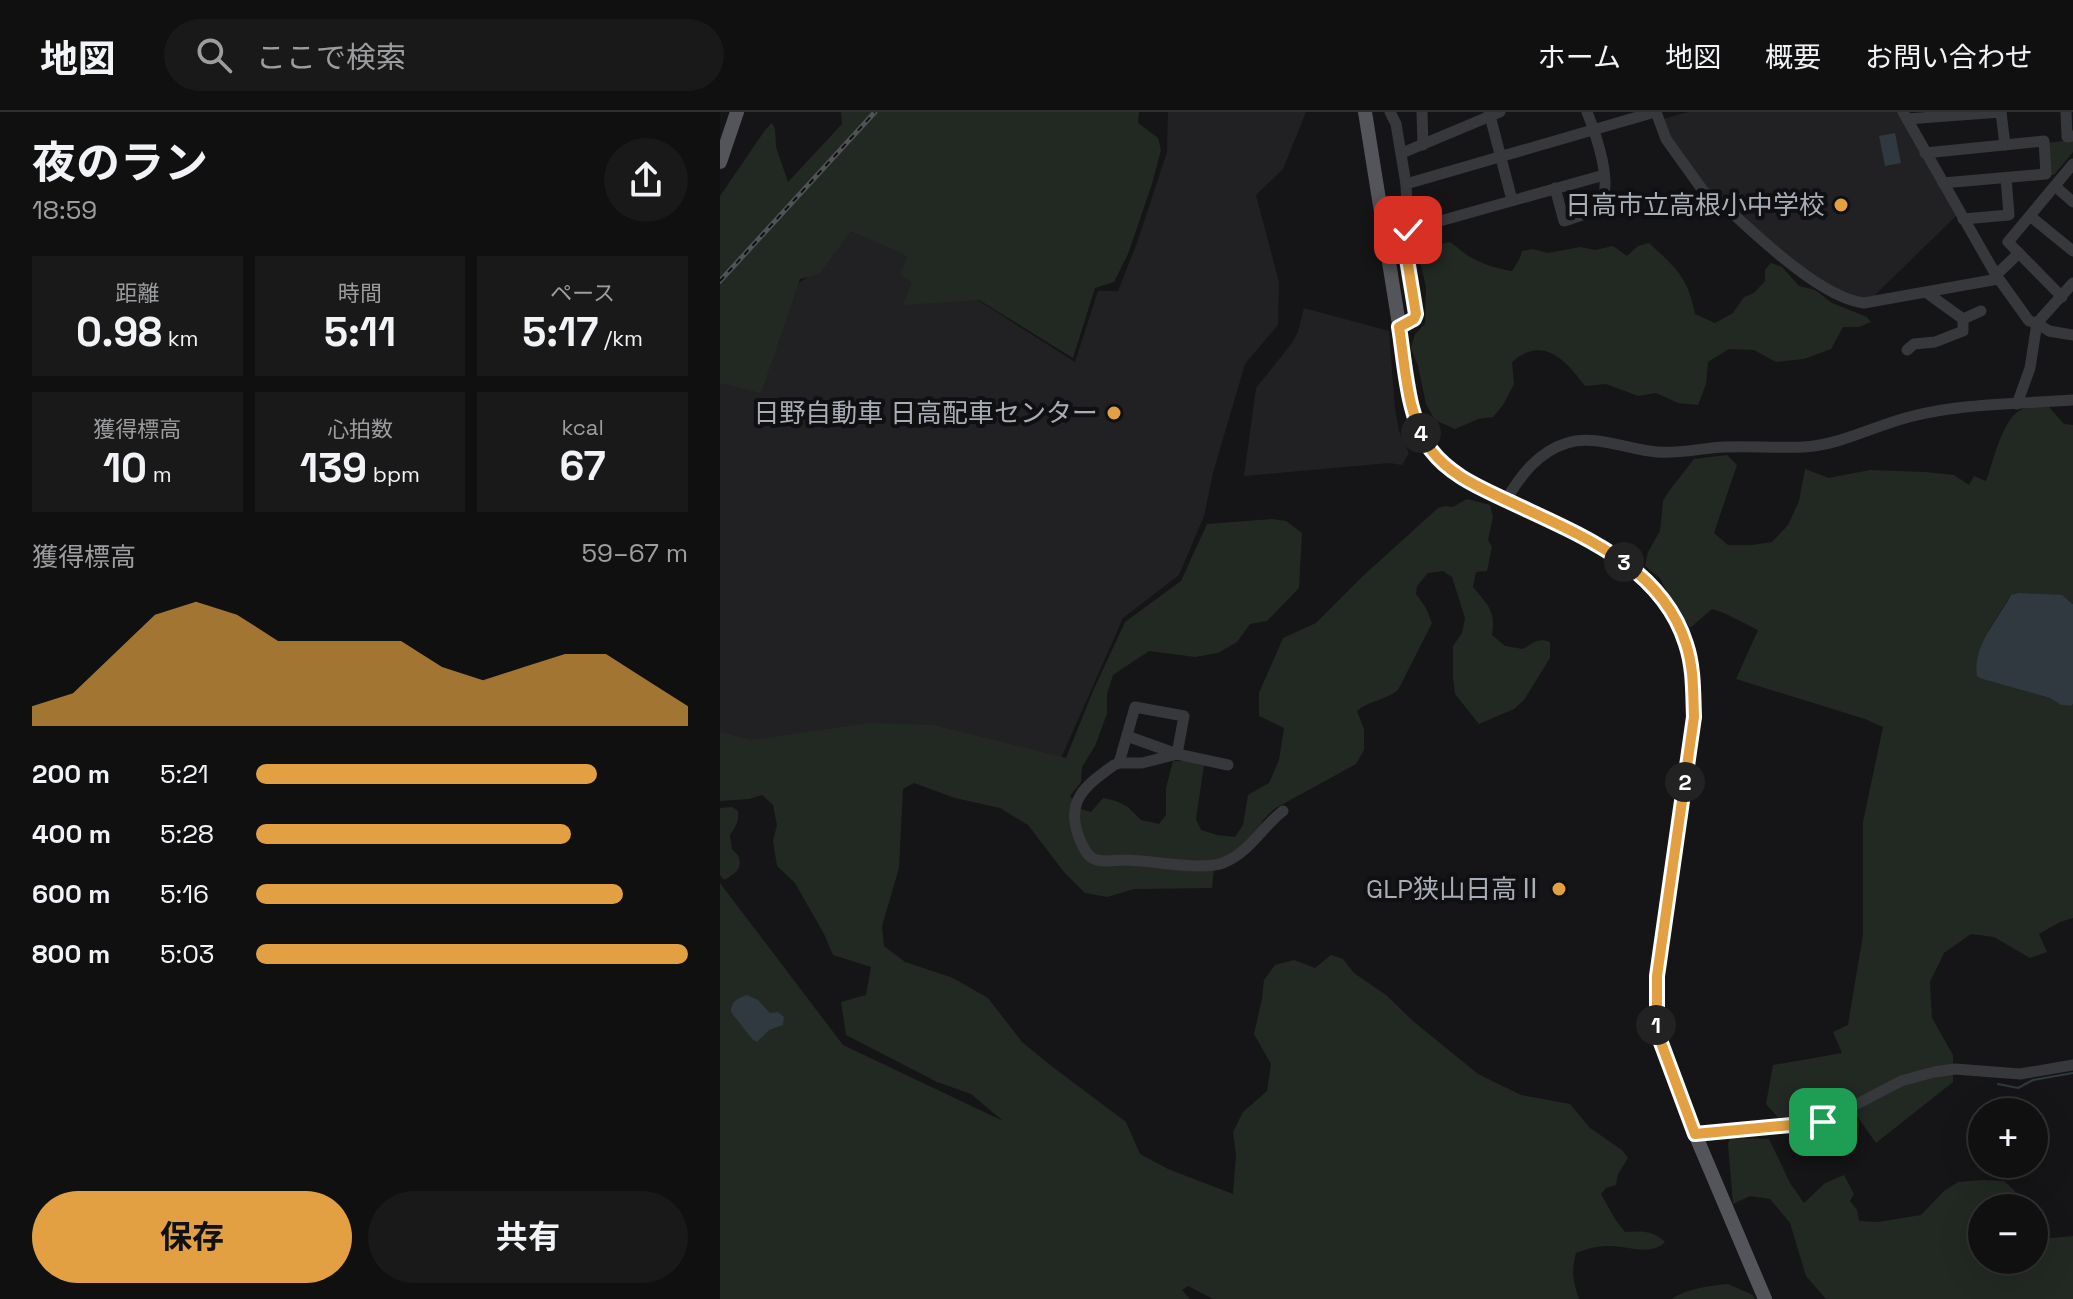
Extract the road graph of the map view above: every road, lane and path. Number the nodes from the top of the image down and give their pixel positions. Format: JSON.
{"nodes":[{"id":1,"x":737,"y":112,"type":"edge"},
{"id":2,"x":1365,"y":112,"type":"edge"},
{"id":3,"x":1390,"y":112,"type":"edge"},
{"id":4,"x":1422,"y":112,"type":"edge"},
{"id":5,"x":1587,"y":112,"type":"edge"},
{"id":6,"x":1656,"y":112,"type":"edge"},
{"id":7,"x":2066,"y":112,"type":"edge"},
{"id":8,"x":1493,"y":113,"type":"edge"},
{"id":9,"x":1905,"y":115,"type":"edge"},
{"id":10,"x":1632,"y":116,"type":"edge"},
{"id":11,"x":1594,"y":130,"type":"junction"},
{"id":12,"x":2073,"y":136,"type":"edge"},
{"id":13,"x":1423,"y":145,"type":"junction"},
{"id":14,"x":2005,"y":145,"type":"junction"},
{"id":15,"x":1402,"y":153,"type":"junction"},
{"id":16,"x":1925,"y":153,"type":"junction"},
{"id":17,"x":1501,"y":156,"type":"junction"},
{"id":18,"x":720,"y":162,"type":"edge"},
{"id":19,"x":2073,"y":164,"type":"edge"},
{"id":20,"x":1604,"y":175,"type":"junction"},
{"id":21,"x":2006,"y":178,"type":"junction"},
{"id":22,"x":1943,"y":183,"type":"junction"},
{"id":23,"x":1406,"y":184,"type":"junction"},
{"id":24,"x":2055,"y":186,"type":"junction"},
{"id":25,"x":1555,"y":188,"type":"junction"},
{"id":26,"x":1512,"y":200,"type":"junction"},
{"id":27,"x":2073,"y":202,"type":"edge"},
{"id":28,"x":2030,"y":216,"type":"junction"},
{"id":29,"x":1963,"y":219,"type":"junction"},
{"id":30,"x":1408,"y":230,"type":"junction"},
{"id":31,"x":2073,"y":251,"type":"edge"},
{"id":32,"x":2019,"y":253,"type":"junction"},
{"id":33,"x":1997,"y":277,"type":"junction"},
{"id":34,"x":2073,"y":283,"type":"edge"},
{"id":35,"x":1927,"y":293,"type":"junction"},
{"id":36,"x":2062,"y":297,"type":"junction"},
{"id":37,"x":1981,"y":311,"type":"dead end"},
{"id":38,"x":1963,"y":319,"type":"junction"},
{"id":39,"x":2037,"y":323,"type":"junction"},
{"id":40,"x":1399,"y":327,"type":"junction"},
{"id":41,"x":2073,"y":335,"type":"edge"},
{"id":42,"x":1907,"y":350,"type":"dead end"},
{"id":43,"x":2073,"y":400,"type":"edge"},
{"id":44,"x":2017,"y":404,"type":"junction"},
{"id":45,"x":1506,"y":500,"type":"junction"},
{"id":46,"x":1127,"y":736,"type":"junction"},
{"id":47,"x":1152,"y":745,"type":"junction"},
{"id":48,"x":1177,"y":754,"type":"junction"},
{"id":49,"x":1147,"y":761,"type":"junction"},
{"id":50,"x":1119,"y":763,"type":"junction"},
{"id":51,"x":1228,"y":765,"type":"dead end"},
{"id":52,"x":1283,"y":811,"type":"dead end"},
{"id":53,"x":2073,"y":1065,"type":"edge"},
{"id":54,"x":1695,"y":1134,"type":"junction"},
{"id":55,"x":1765,"y":1299,"type":"edge"}],
"edges":[{"from":1,"to":18,"type":"main road"},
{"from":2,"to":40,"type":"main road"},
{"from":3,"to":15,"type":"street"},
{"from":4,"to":13,"type":"street"},
{"from":5,"to":11,"type":"street"},
{"from":6,"to":10,"type":"street"},
{"from":6,"to":35,"type":"street"},
{"from":7,"to":12,"type":"street"},
{"from":8,"to":13,"type":"street"},
{"from":8,"to":17,"type":"street"},
{"from":9,"to":14,"type":"street"},
{"from":9,"to":16,"type":"street"},
{"from":10,"to":11,"type":"street"},
{"from":11,"to":17,"type":"street"},
{"from":11,"to":20,"type":"street"},
{"from":13,"to":15,"type":"street"},
{"from":14,"to":16,"type":"street"},
{"from":14,"to":21,"type":"street"},
{"from":15,"to":23,"type":"street"},
{"from":16,"to":22,"type":"street"},
{"from":17,"to":23,"type":"street"},
{"from":17,"to":26,"type":"street"},
{"from":19,"to":24,"type":"street"},
{"from":20,"to":25,"type":"street"},
{"from":20,"to":25,"type":"street"},
{"from":21,"to":22,"type":"street"},
{"from":21,"to":29,"type":"street"},
{"from":22,"to":29,"type":"street"},
{"from":23,"to":30,"type":"street"},
{"from":24,"to":27,"type":"street"},
{"from":24,"to":28,"type":"street"},
{"from":25,"to":26,"type":"street"},
{"from":26,"to":30,"type":"street"},
{"from":28,"to":31,"type":"street"},
{"from":28,"to":32,"type":"street"},
{"from":29,"to":33,"type":"street"},
{"from":30,"to":40,"type":"street"},
{"from":32,"to":33,"type":"street"},
{"from":32,"to":36,"type":"street"},
{"from":33,"to":35,"type":"street"},
{"from":33,"to":39,"type":"street"},
{"from":34,"to":36,"type":"street"},
{"from":35,"to":38,"type":"street"},
{"from":36,"to":39,"type":"street"},
{"from":37,"to":38,"type":"street"},
{"from":38,"to":42,"type":"street"},
{"from":39,"to":41,"type":"street"},
{"from":39,"to":44,"type":"street"},
{"from":40,"to":45,"type":"main road"},
{"from":43,"to":44,"type":"street"},
{"from":44,"to":45,"type":"street"},
{"from":45,"to":54,"type":"main road"},
{"from":46,"to":47,"type":"street"},
{"from":46,"to":48,"type":"street"},
{"from":46,"to":50,"type":"street"},
{"from":47,"to":48,"type":"street"},
{"from":47,"to":49,"type":"street"},
{"from":48,"to":49,"type":"street"},
{"from":48,"to":51,"type":"street"},
{"from":49,"to":50,"type":"street"},
{"from":50,"to":52,"type":"street"},
{"from":53,"to":54,"type":"street"},
{"from":54,"to":55,"type":"main road"}]}
